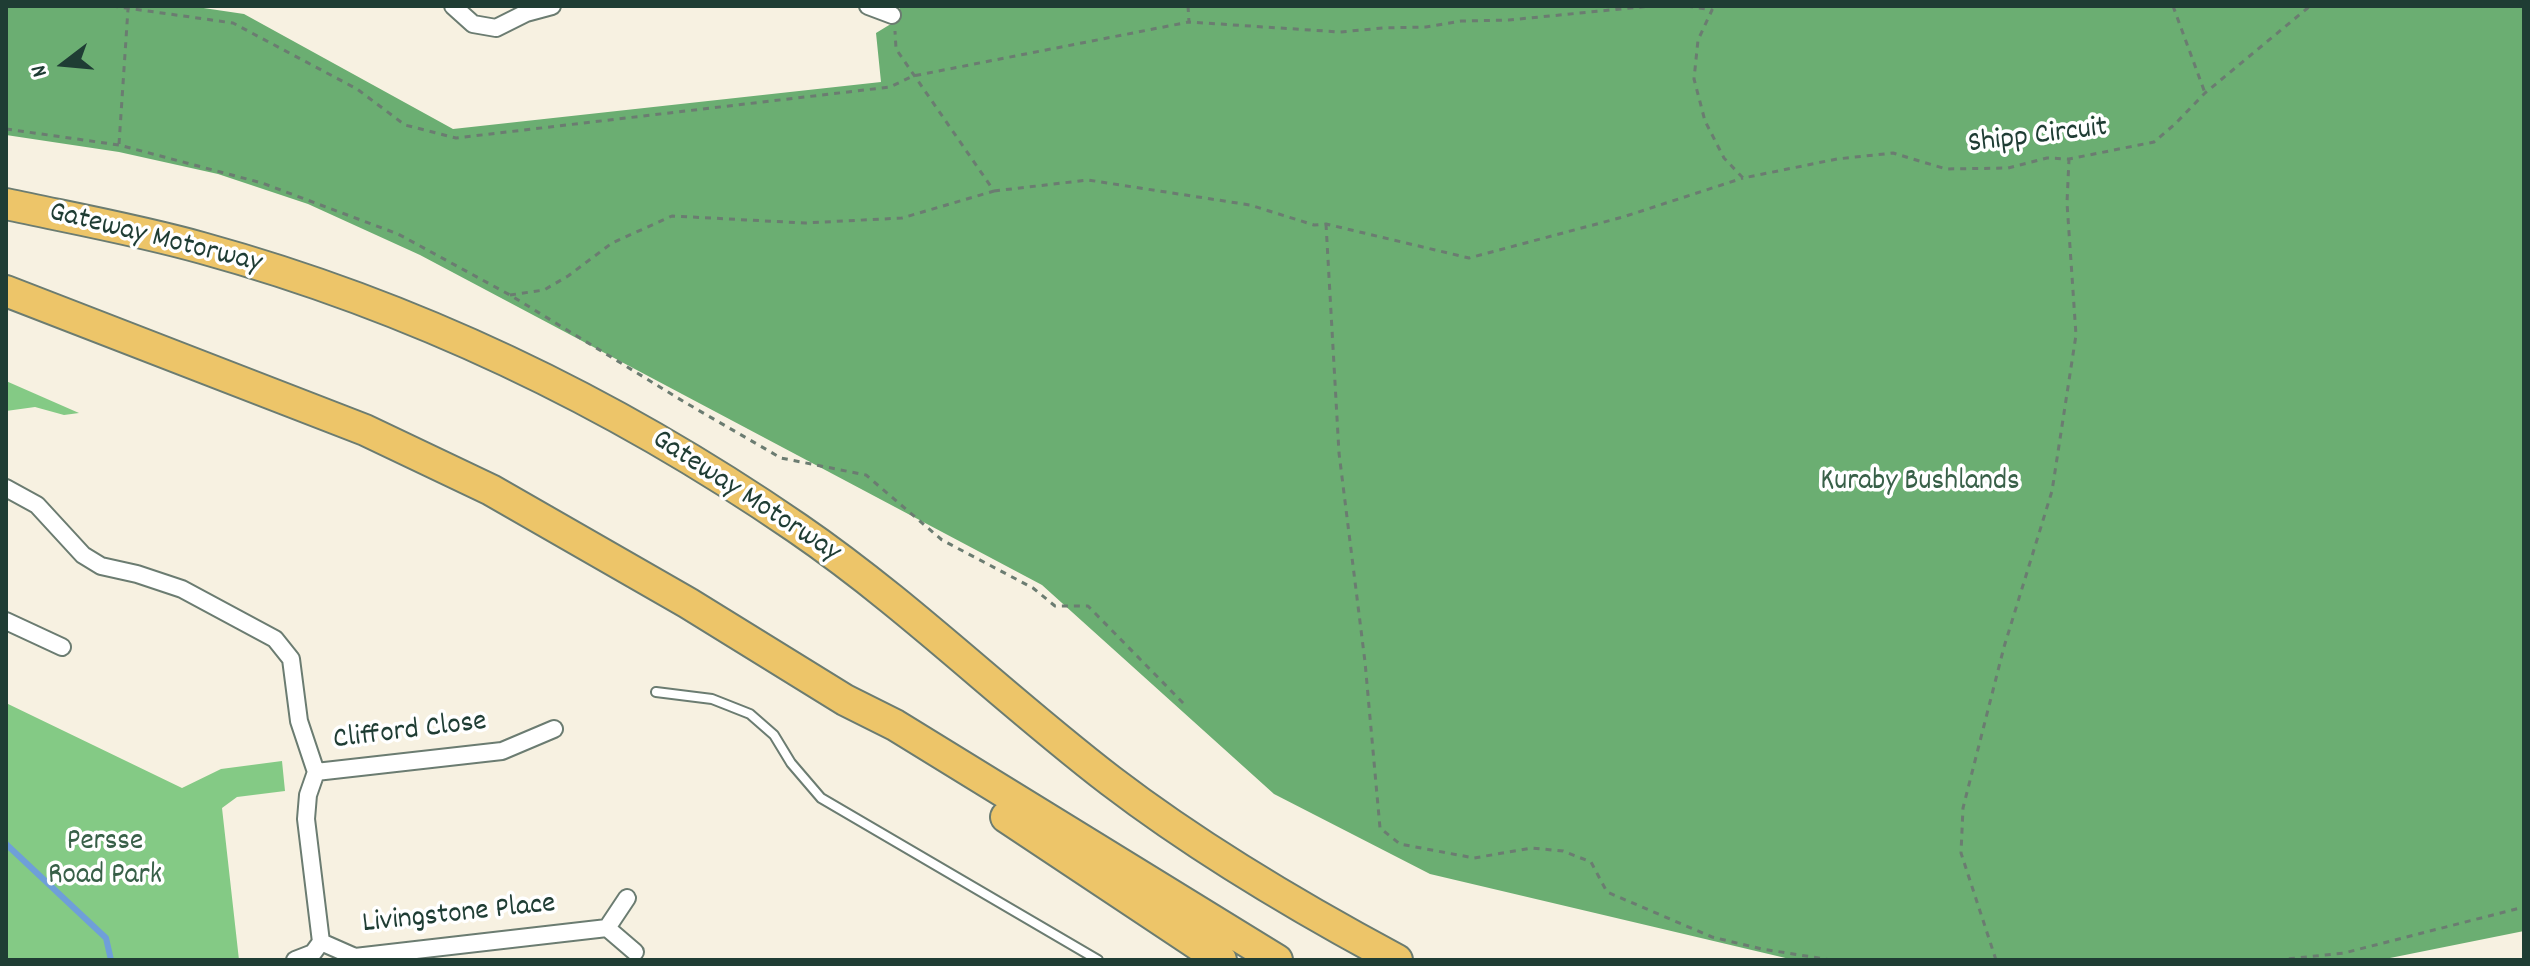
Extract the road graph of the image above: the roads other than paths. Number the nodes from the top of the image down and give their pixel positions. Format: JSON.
{"nodes":[{"id":1,"x":453,"y":6,"type":"edge"},
{"id":2,"x":552,"y":6,"type":"edge"},
{"id":3,"x":868,"y":6,"type":"edge"},
{"id":4,"x":892,"y":15,"type":"road end"},
{"id":5,"x":6,"y":204,"type":"edge"},
{"id":6,"x":6,"y":291,"type":"edge"},
{"id":7,"x":6,"y":488,"type":"edge"},
{"id":8,"x":6,"y":621,"type":"edge"},
{"id":9,"x":62,"y":647,"type":"dead end"},
{"id":10,"x":656,"y":692,"type":"dead end"},
{"id":11,"x":845,"y":700,"type":"junction"},
{"id":12,"x":554,"y":729,"type":"dead end"},
{"id":13,"x":316,"y":772,"type":"junction"},
{"id":14,"x":627,"y":898,"type":"dead end"},
{"id":15,"x":607,"y":928,"type":"junction"},
{"id":16,"x":321,"y":942,"type":"junction"},
{"id":17,"x":635,"y":952,"type":"dead end"},
{"id":18,"x":295,"y":960,"type":"edge"},
{"id":19,"x":1098,"y":960,"type":"edge"},
{"id":20,"x":1221,"y":960,"type":"edge"},
{"id":21,"x":1277,"y":960,"type":"edge"},
{"id":22,"x":1397,"y":960,"type":"edge"}],
"edges":[{"from":1,"to":2,"type":"street"},
{"from":3,"to":4,"type":"street"},
{"from":5,"to":22,"type":"highway","name":"Gateway Motorway"},
{"from":6,"to":11,"type":"highway"},
{"from":7,"to":13,"type":"street"},
{"from":8,"to":9,"type":"street"},
{"from":10,"to":19,"type":"lane"},
{"from":11,"to":20,"type":"highway"},
{"from":11,"to":21,"type":"highway"},
{"from":12,"to":13,"type":"street","name":"Clifford Close"},
{"from":13,"to":16,"type":"street"},
{"from":14,"to":15,"type":"street"},
{"from":15,"to":16,"type":"street","name":"Livingstone Place"},
{"from":15,"to":17,"type":"street"},
{"from":16,"to":18,"type":"street"}]}
